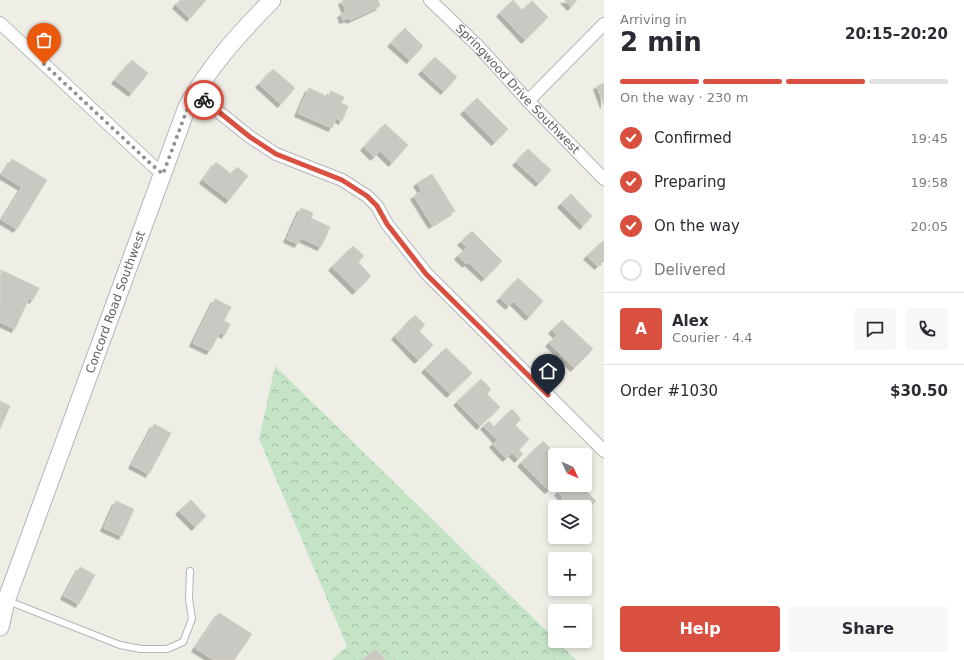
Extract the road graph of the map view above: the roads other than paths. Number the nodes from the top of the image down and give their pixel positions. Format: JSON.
{"nodes":[{"id":1,"x":272,"y":0,"type":"edge"},
{"id":2,"x":430,"y":0,"type":"edge"},
{"id":3,"x":0,"y":23,"type":"edge"},
{"id":4,"x":604,"y":24,"type":"edge"},
{"id":5,"x":195,"y":93,"type":"junction"},
{"id":6,"x":528,"y":101,"type":"junction"},
{"id":7,"x":163,"y":174,"type":"junction"},
{"id":8,"x":604,"y":179,"type":"edge"},
{"id":9,"x":604,"y":451,"type":"edge"},
{"id":10,"x":190,"y":571,"type":"dead end"},
{"id":11,"x":6,"y":601,"type":"junction"},
{"id":12,"x":0,"y":627,"type":"edge"}],
"edges":[{"from":1,"to":5,"type":"street","name":"Concord Road Southwest"},
{"from":2,"to":6,"type":"street","name":"Springwood Drive Southwest"},
{"from":3,"to":7,"type":"street"},
{"from":4,"to":6,"type":"street"},
{"from":5,"to":7,"type":"street","name":"Concord Road Southwest"},
{"from":5,"to":9,"type":"street"},
{"from":6,"to":8,"type":"street","name":"Springwood Drive Southwest"},
{"from":7,"to":11,"type":"street","name":"Concord Road Southwest"},
{"from":10,"to":11,"type":"lane"},
{"from":11,"to":12,"type":"street","name":"Concord Road Southwest"}]}
